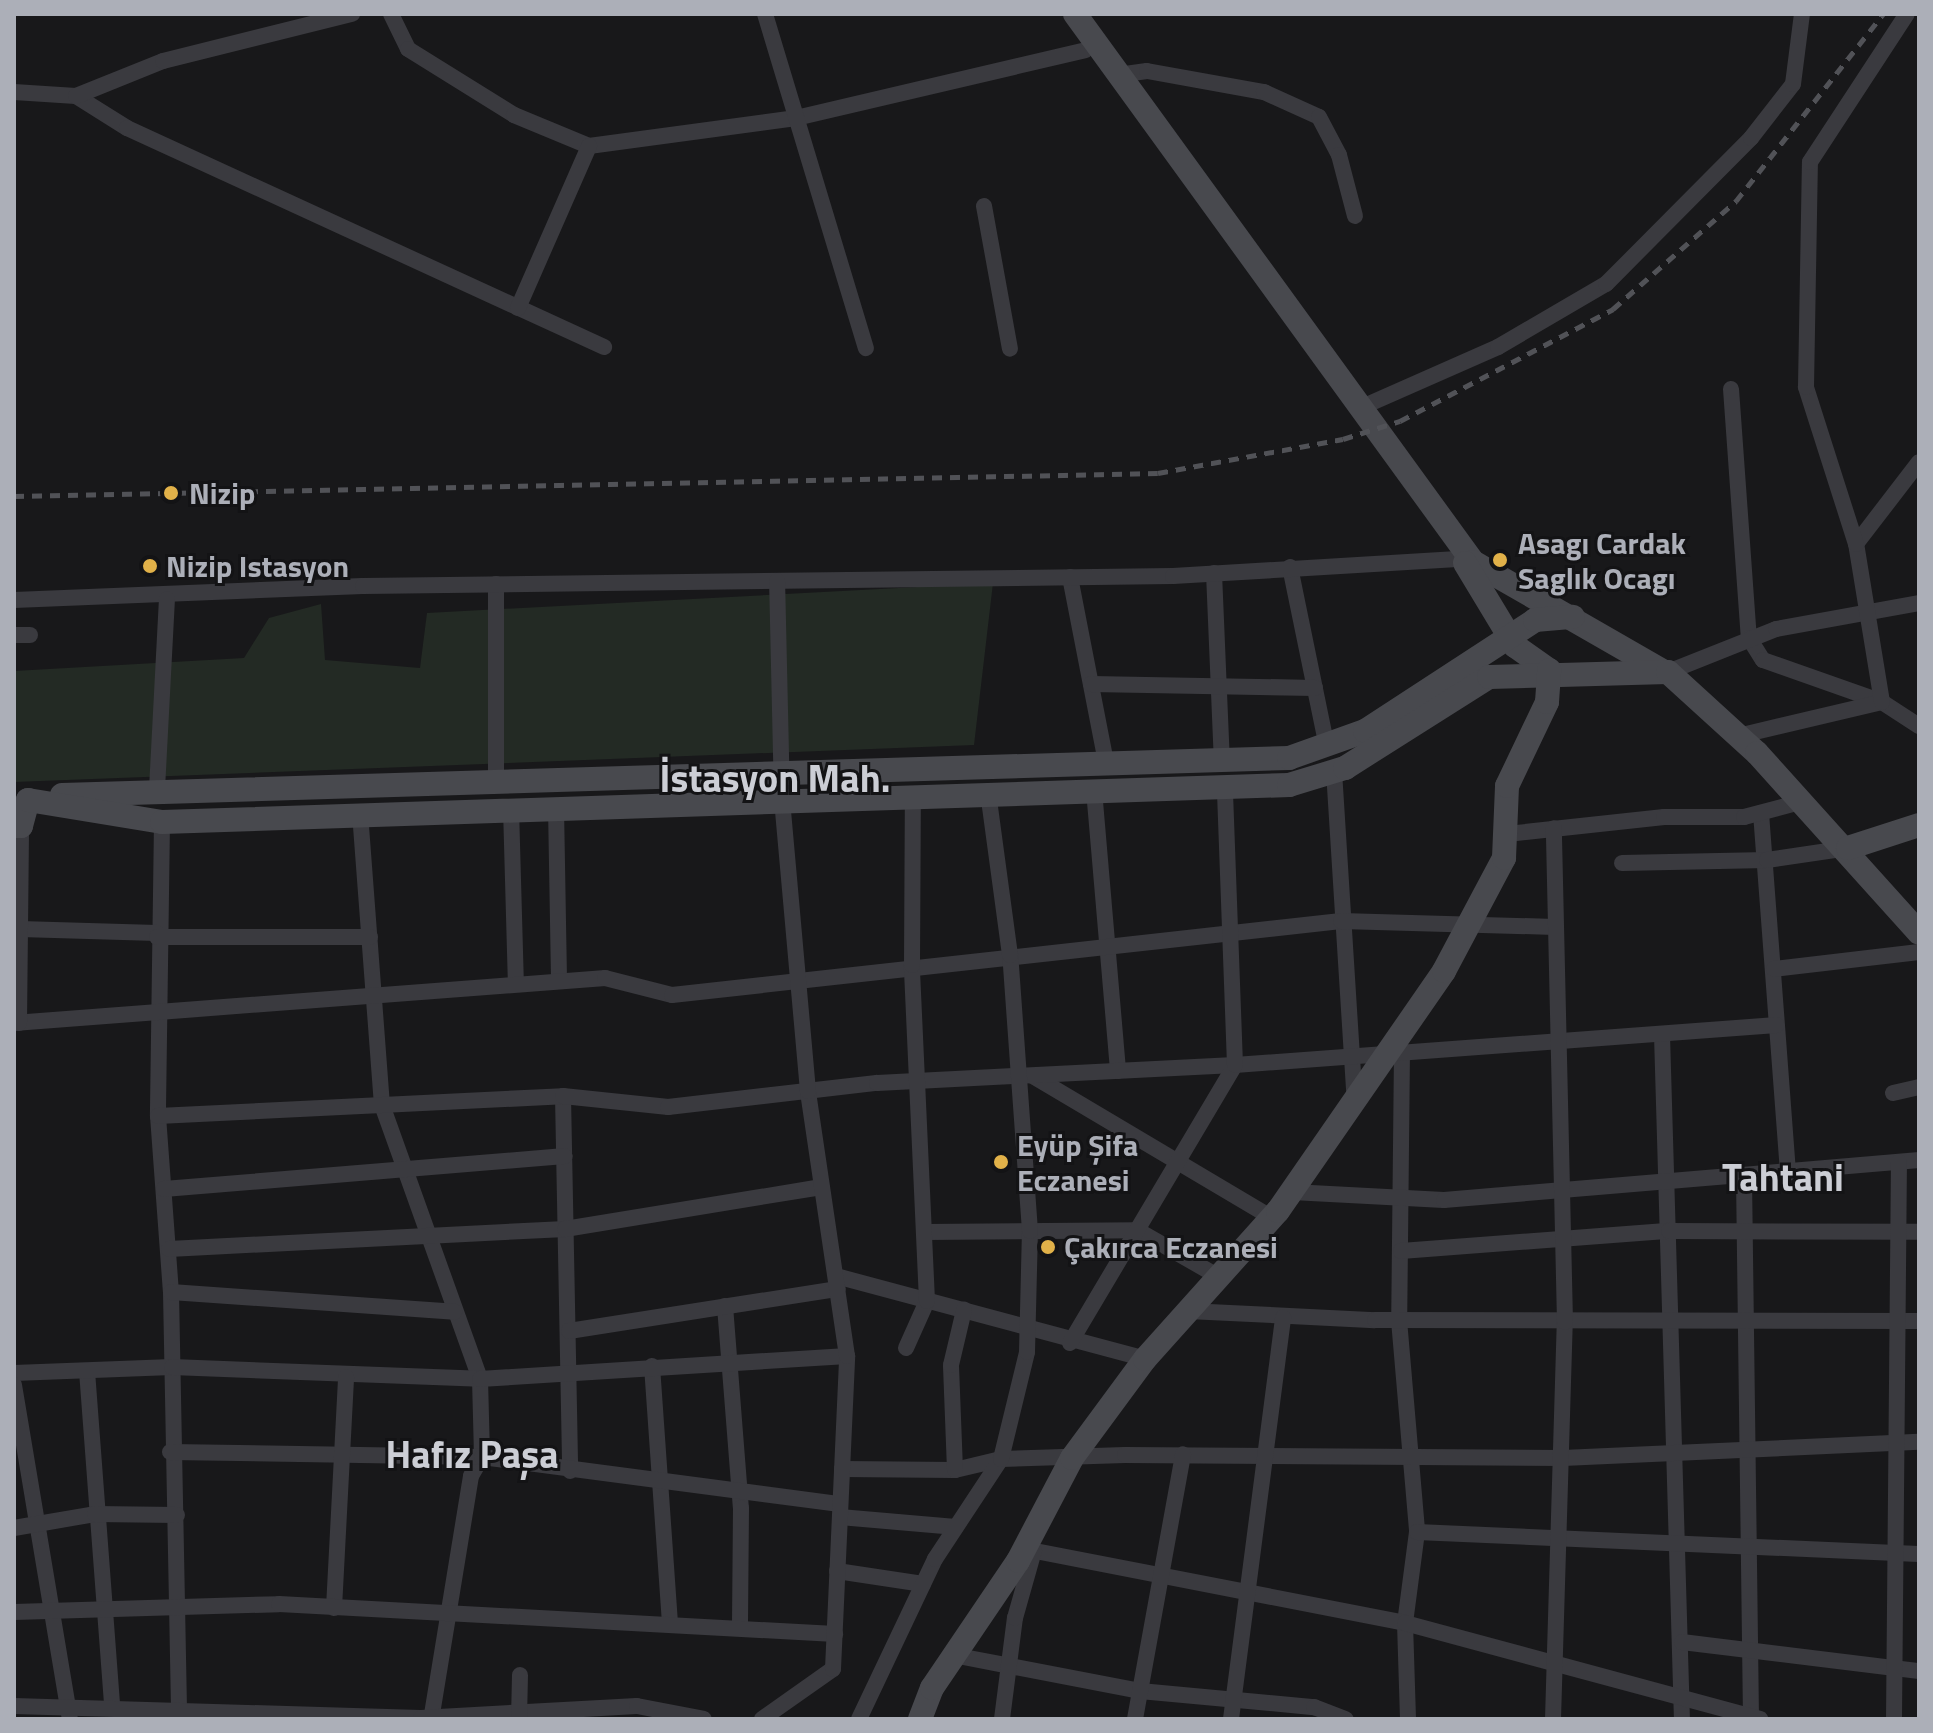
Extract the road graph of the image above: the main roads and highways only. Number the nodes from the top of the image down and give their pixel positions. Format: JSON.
{"nodes":[{"id":1,"x":1059,"y":14,"type":"edge"},
{"id":2,"x":1075,"y":14,"type":"edge"},
{"id":3,"x":1573,"y":617,"type":"junction"},
{"id":4,"x":1508,"y":633,"type":"junction"},
{"id":5,"x":1549,"y":670,"type":"junction"},
{"id":6,"x":1666,"y":672,"type":"junction"},
{"id":7,"x":14,"y":798,"type":"edge"},
{"id":8,"x":1919,"y":825,"type":"edge"},
{"id":9,"x":18,"y":826,"type":"edge"},
{"id":10,"x":1848,"y":848,"type":"junction"},
{"id":11,"x":1919,"y":933,"type":"edge"},
{"id":12,"x":920,"y":1719,"type":"edge"}],
"edges":[{"from":1,"to":4,"type":"main road"},
{"from":2,"to":3,"type":"main road"},
{"from":3,"to":4,"type":"main road"},
{"from":3,"to":6,"type":"main road"},
{"from":4,"to":5,"type":"main road"},
{"from":4,"to":7,"type":"main road"},
{"from":5,"to":6,"type":"main road"},
{"from":5,"to":9,"type":"main road"},
{"from":5,"to":12,"type":"main road"},
{"from":6,"to":10,"type":"main road"},
{"from":8,"to":10,"type":"main road"},
{"from":10,"to":11,"type":"main road"}]}
